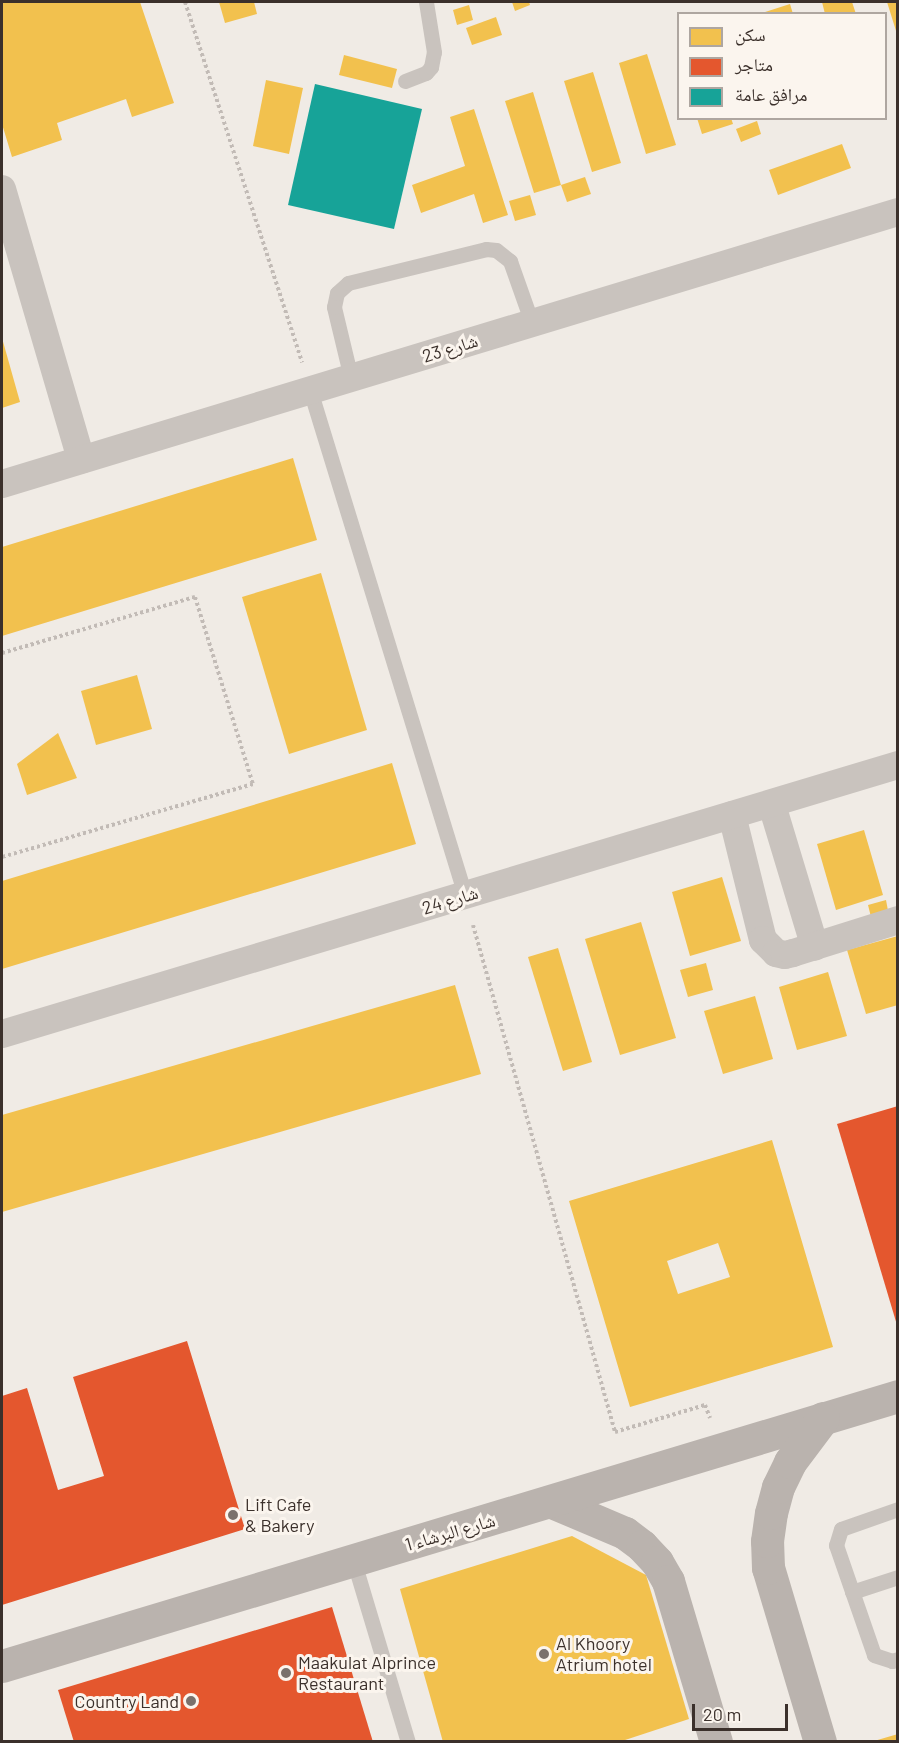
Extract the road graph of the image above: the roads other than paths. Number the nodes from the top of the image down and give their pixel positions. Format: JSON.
{"nodes":[{"id":1,"x":426,"y":2,"type":"edge"},
{"id":2,"x":405,"y":81,"type":"dead end"},
{"id":3,"x":2,"y":189,"type":"edge"},
{"id":4,"x":897,"y":212,"type":"edge"},
{"id":5,"x":532,"y":323,"type":"junction"},
{"id":6,"x":351,"y":378,"type":"junction"},
{"id":7,"x":310,"y":390,"type":"junction"},
{"id":8,"x":81,"y":460,"type":"junction"},
{"id":9,"x":2,"y":484,"type":"edge"},
{"id":10,"x":897,"y":765,"type":"edge"},
{"id":11,"x":772,"y":805,"type":"junction"},
{"id":12,"x":732,"y":816,"type":"junction"},
{"id":13,"x":465,"y":895,"type":"junction"},
{"id":14,"x":897,"y":920,"type":"edge"},
{"id":15,"x":815,"y":947,"type":"junction"},
{"id":16,"x":2,"y":1034,"type":"edge"},
{"id":17,"x":897,"y":1396,"type":"edge"},
{"id":18,"x":824,"y":1418,"type":"junction"},
{"id":19,"x":552,"y":1502,"type":"junction"},
{"id":20,"x":897,"y":1509,"type":"edge"},
{"id":21,"x":353,"y":1559,"type":"junction"},
{"id":22,"x":897,"y":1577,"type":"edge"},
{"id":23,"x":852,"y":1592,"type":"junction"},
{"id":24,"x":897,"y":1659,"type":"edge"},
{"id":25,"x":2,"y":1666,"type":"edge"},
{"id":26,"x":408,"y":1742,"type":"edge"},
{"id":27,"x":716,"y":1742,"type":"edge"},
{"id":28,"x":820,"y":1742,"type":"edge"}],
"edges":[{"from":1,"to":2,"type":"lane"},
{"from":3,"to":8,"type":"street"},
{"from":4,"to":5,"type":"street","name":"شارع 23"},
{"from":5,"to":6,"type":"street","name":"شارع 23"},
{"from":5,"to":6,"type":"lane"},
{"from":6,"to":7,"type":"street","name":"شارع 23"},
{"from":7,"to":8,"type":"street","name":"شارع 23"},
{"from":7,"to":13,"type":"lane"},
{"from":8,"to":9,"type":"street","name":"شارع 23"},
{"from":10,"to":11,"type":"street","name":"شارع 24"},
{"from":11,"to":12,"type":"street","name":"شارع 24"},
{"from":11,"to":15,"type":"street"},
{"from":12,"to":13,"type":"street","name":"شارع 24"},
{"from":12,"to":15,"type":"street"},
{"from":13,"to":16,"type":"street","name":"شارع 24"},
{"from":14,"to":15,"type":"street"},
{"from":17,"to":18,"type":"street","name":"شارع البرشاء 1"},
{"from":18,"to":19,"type":"street","name":"شارع البرشاء 1"},
{"from":18,"to":28,"type":"street"},
{"from":19,"to":21,"type":"street","name":"شارع البرشاء 1"},
{"from":19,"to":27,"type":"street"},
{"from":20,"to":23,"type":"lane"},
{"from":21,"to":25,"type":"street","name":"شارع البرشاء 1"},
{"from":21,"to":26,"type":"lane"},
{"from":22,"to":23,"type":"lane"},
{"from":23,"to":24,"type":"lane"}]}
